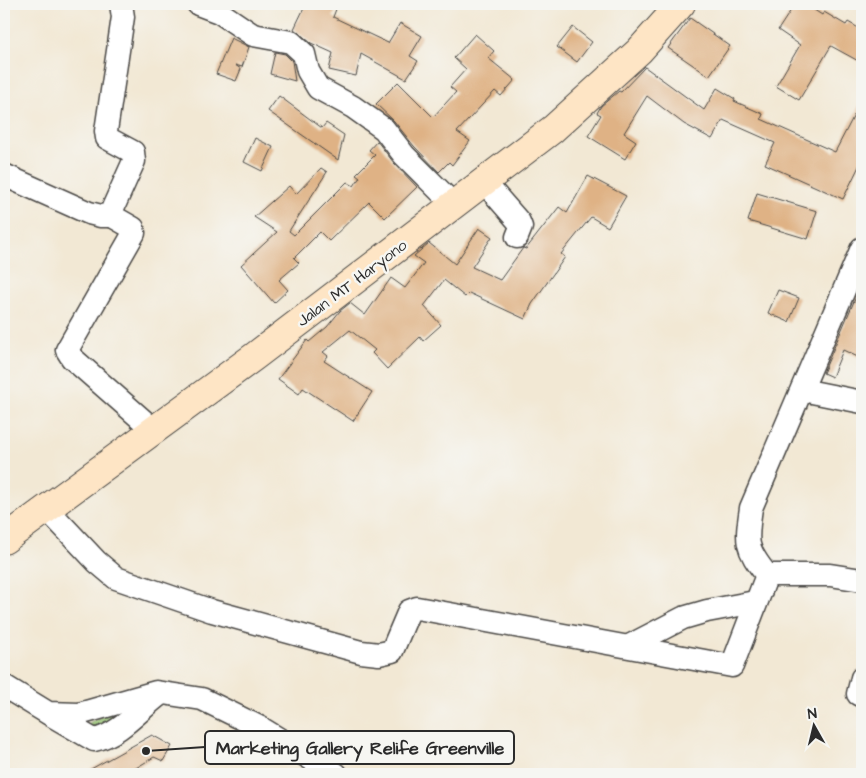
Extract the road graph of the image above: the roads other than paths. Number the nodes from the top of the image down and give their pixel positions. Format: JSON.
{"nodes":[{"id":1,"x":121,"y":4,"type":"edge"},
{"id":2,"x":198,"y":4,"type":"edge"},
{"id":3,"x":681,"y":4,"type":"edge"},
{"id":4,"x":4,"y":175,"type":"edge"},
{"id":5,"x":485,"y":183,"type":"junction"},
{"id":6,"x":455,"y":206,"type":"junction"},
{"id":7,"x":112,"y":216,"type":"junction"},
{"id":8,"x":517,"y":237,"type":"dead end"},
{"id":9,"x":862,"y":248,"type":"edge"},
{"id":10,"x":802,"y":390,"type":"junction"},
{"id":11,"x":862,"y":402,"type":"edge"},
{"id":12,"x":155,"y":431,"type":"junction"},
{"id":13,"x":47,"y":509,"type":"junction"},
{"id":14,"x":4,"y":540,"type":"edge"},
{"id":15,"x":767,"y":575,"type":"junction"},
{"id":16,"x":862,"y":580,"type":"edge"},
{"id":17,"x":755,"y":602,"type":"junction"},
{"id":18,"x":629,"y":646,"type":"junction"},
{"id":19,"x":862,"y":678,"type":"edge"},
{"id":20,"x":4,"y":686,"type":"edge"},
{"id":21,"x":162,"y":693,"type":"junction"},
{"id":22,"x":862,"y":696,"type":"edge"},
{"id":23,"x":48,"y":713,"type":"junction"},
{"id":24,"x":336,"y":774,"type":"edge"}],
"edges":[{"from":1,"to":7,"type":"street"},
{"from":2,"to":6,"type":"street"},
{"from":3,"to":5,"type":"main road","name":"Jalan MT Haryono"},
{"from":4,"to":7,"type":"street"},
{"from":5,"to":6,"type":"main road","name":"Jalan MT Haryono"},
{"from":5,"to":8,"type":"street"},
{"from":6,"to":12,"type":"main road","name":"Jalan MT Haryono"},
{"from":7,"to":12,"type":"street"},
{"from":9,"to":10,"type":"street"},
{"from":10,"to":11,"type":"street"},
{"from":10,"to":15,"type":"street"},
{"from":12,"to":13,"type":"main road","name":"Jalan MT Haryono"},
{"from":13,"to":14,"type":"main road","name":"Jalan MT Haryono"},
{"from":13,"to":18,"type":"street"},
{"from":15,"to":16,"type":"street"},
{"from":15,"to":17,"type":"street"},
{"from":17,"to":18,"type":"street"},
{"from":17,"to":18,"type":"street"},
{"from":19,"to":22,"type":"street"},
{"from":20,"to":23,"type":"street"},
{"from":21,"to":23,"type":"street"},
{"from":21,"to":23,"type":"street"},
{"from":21,"to":24,"type":"street"}]}
